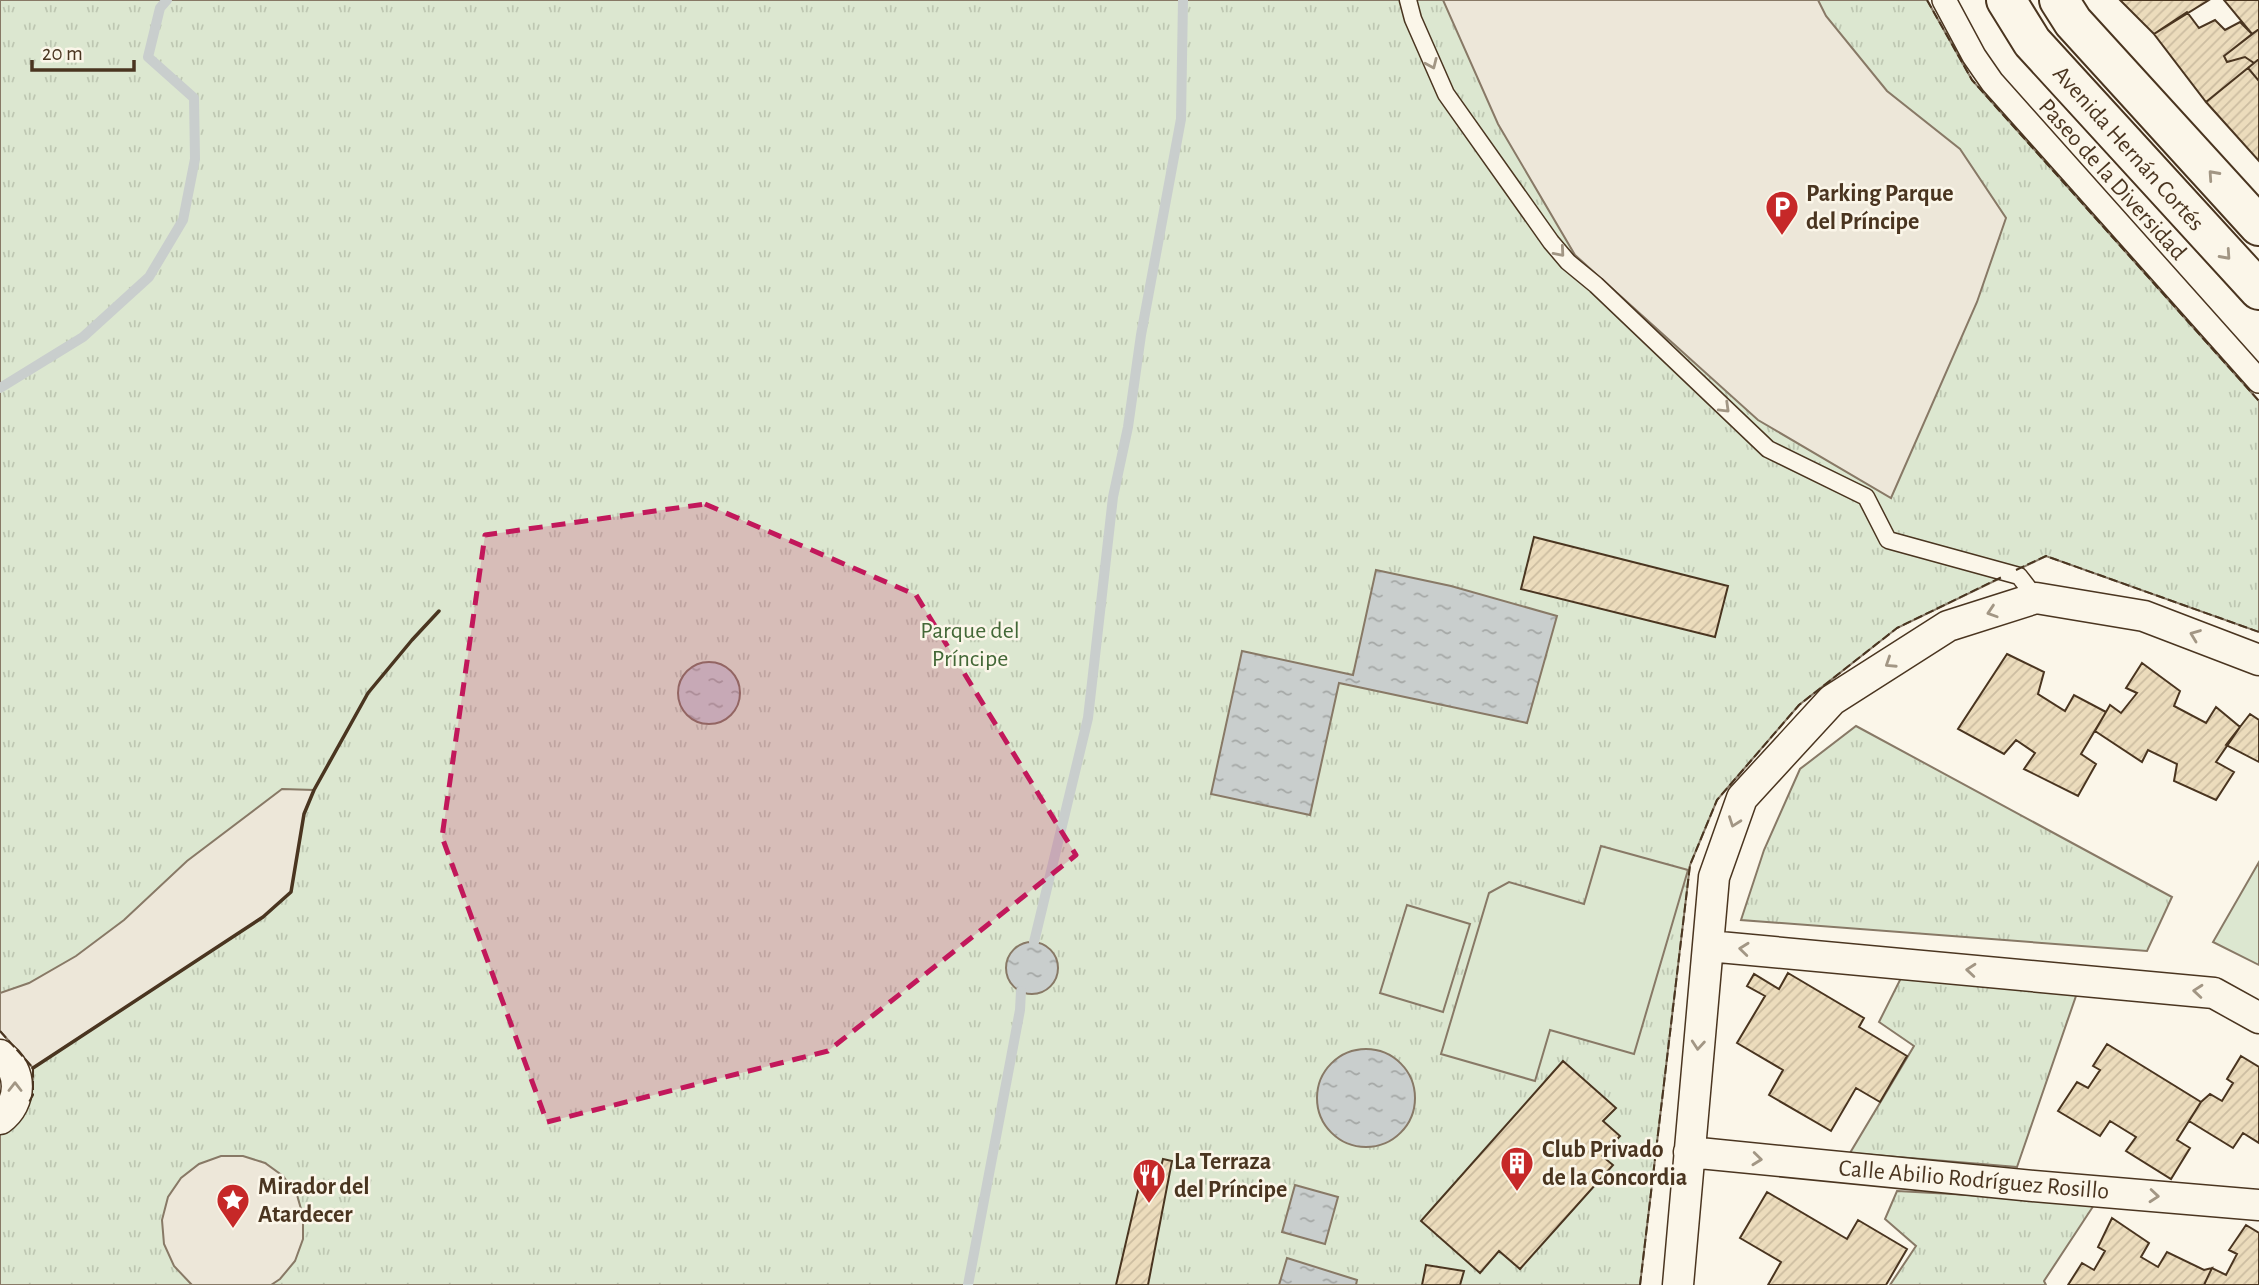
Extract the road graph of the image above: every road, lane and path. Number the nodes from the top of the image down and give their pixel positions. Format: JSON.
{"nodes":[{"id":1,"x":1408,"y":0,"type":"edge"},
{"id":2,"x":1944,"y":0,"type":"edge"},
{"id":3,"x":2006,"y":0,"type":"edge"},
{"id":4,"x":2059,"y":0,"type":"edge"},
{"id":5,"x":2259,"y":226,"type":"edge"},
{"id":6,"x":2259,"y":290,"type":"edge"},
{"id":7,"x":2259,"y":381,"type":"edge"},
{"id":8,"x":2036,"y":598,"type":"junction"},
{"id":9,"x":2259,"y":660,"type":"edge"},
{"id":10,"x":1708,"y":946,"type":"junction"},
{"id":11,"x":2259,"y":1018,"type":"edge"},
{"id":12,"x":0,"y":1055,"type":"edge"},
{"id":13,"x":0,"y":1119,"type":"edge"},
{"id":14,"x":1689,"y":1152,"type":"junction"},
{"id":15,"x":2259,"y":1205,"type":"edge"},
{"id":16,"x":1678,"y":1285,"type":"edge"}],
"edges":[{"from":1,"to":8,"type":"lane","one_way":true},
{"from":2,"to":7,"type":"street","name":"Paseo de la Diversidad"},
{"from":3,"to":6,"type":"main road","name":"Avenida Hernán Cortés","one_way":true},
{"from":5,"to":4,"type":"main road","name":"Avenida Hernán Cortés","one_way":true},
{"from":9,"to":8,"type":"street","one_way":true},
{"from":8,"to":10,"type":"street","one_way":true},
{"from":11,"to":10,"type":"street","one_way":true},
{"from":10,"to":14,"type":"street","one_way":true},
{"from":13,"to":12,"type":"street","one_way":true},
{"from":14,"to":15,"type":"street","name":"Calle Abilio Rodríguez Rosillo","one_way":true},
{"from":14,"to":16,"type":"street"}]}
